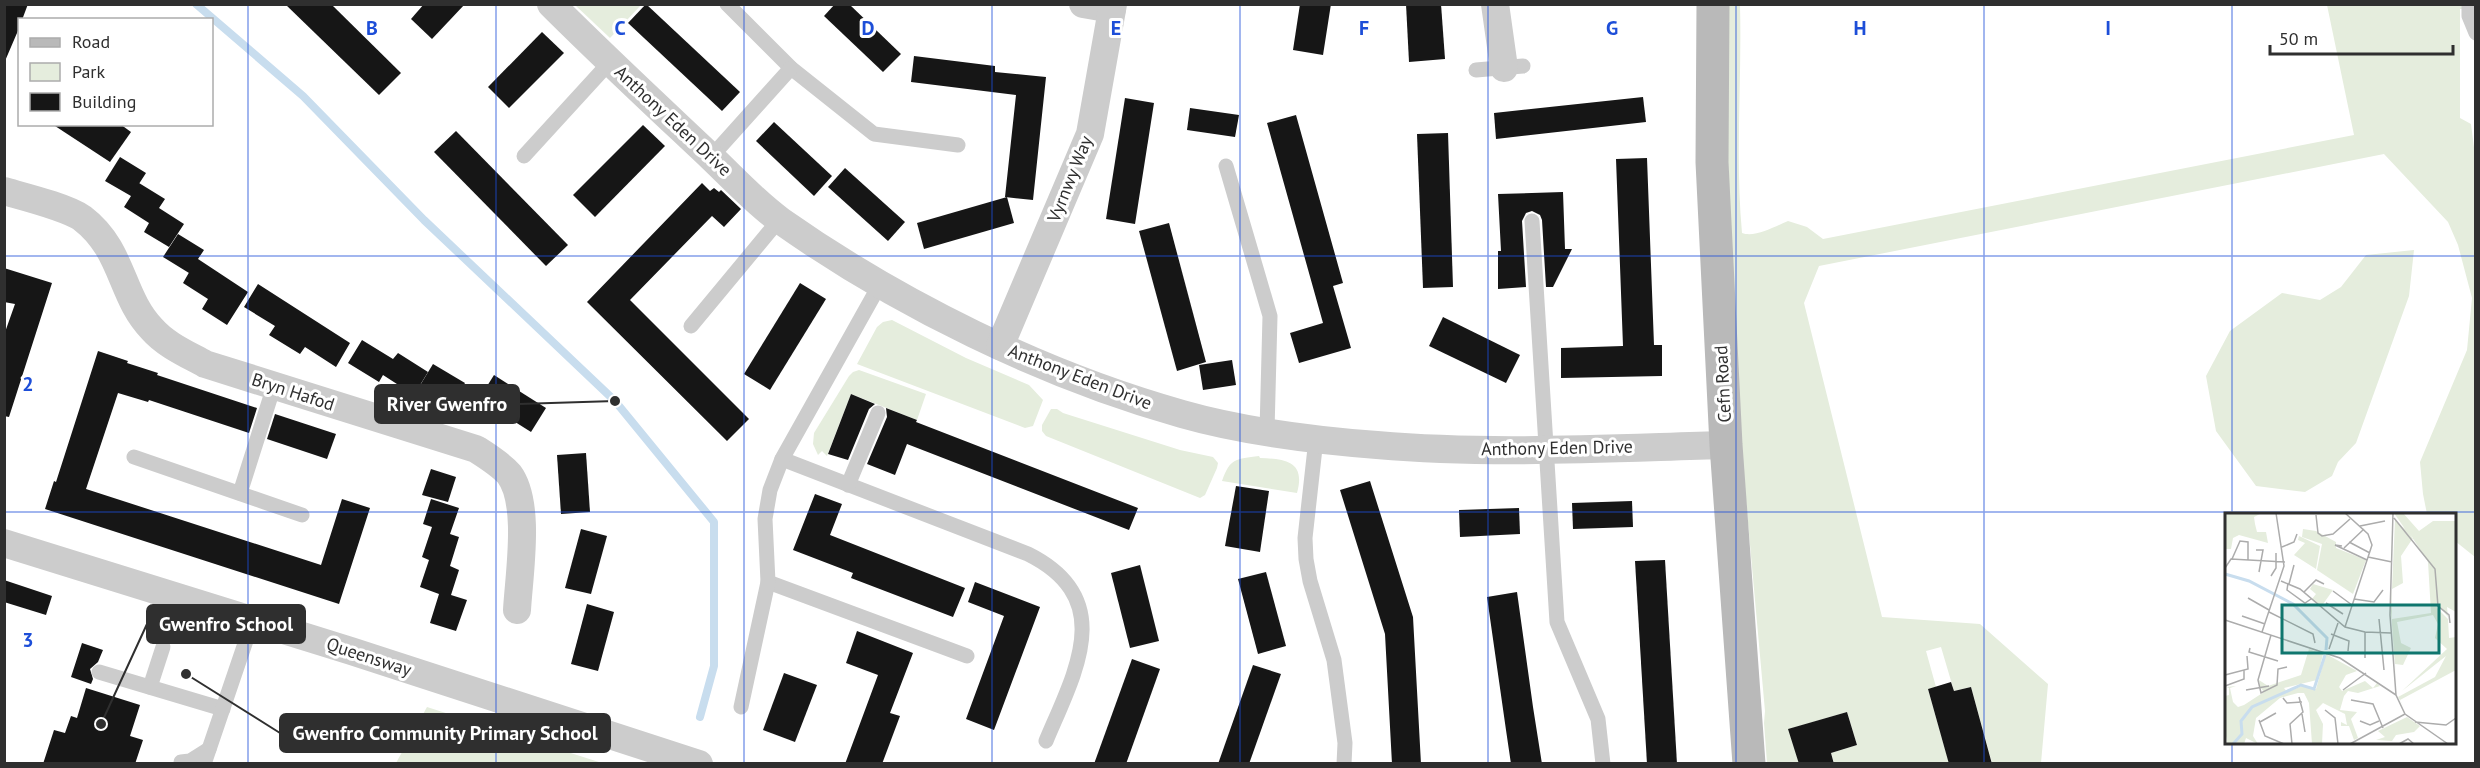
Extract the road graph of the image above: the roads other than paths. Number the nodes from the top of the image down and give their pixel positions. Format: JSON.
{"nodes":[{"id":1,"x":551,"y":4,"type":"edge"},
{"id":2,"x":727,"y":4,"type":"edge"},
{"id":3,"x":1083,"y":4,"type":"edge"},
{"id":4,"x":1495,"y":4,"type":"edge"},
{"id":5,"x":1713,"y":4,"type":"edge"},
{"id":6,"x":2469,"y":4,"type":"edge"},
{"id":7,"x":1112,"y":7,"type":"edge"},
{"id":8,"x":2475,"y":33,"type":"edge"},
{"id":9,"x":610,"y":62,"type":"junction"},
{"id":10,"x":1514,"y":67,"type":"joint"},
{"id":11,"x":791,"y":68,"type":"junction"},
{"id":12,"x":1476,"y":70,"type":"dead end"},
{"id":13,"x":958,"y":145,"type":"dead end"},
{"id":14,"x":524,"y":156,"type":"dead end"},
{"id":15,"x":711,"y":156,"type":"junction"},
{"id":16,"x":1226,"y":166,"type":"dead end"},
{"id":17,"x":4,"y":191,"type":"edge"},
{"id":18,"x":779,"y":220,"type":"junction"},
{"id":19,"x":1532,"y":220,"type":"dead end"},
{"id":20,"x":879,"y":286,"type":"junction"},
{"id":21,"x":692,"y":326,"type":"dead end"},
{"id":22,"x":1000,"y":346,"type":"junction"},
{"id":23,"x":274,"y":386,"type":"junction"},
{"id":24,"x":878,"y":413,"type":"dead end"},
{"id":25,"x":1266,"y":431,"type":"junction"},
{"id":26,"x":1316,"y":439,"type":"junction"},
{"id":27,"x":1726,"y":445,"type":"junction"},
{"id":28,"x":1546,"y":450,"type":"junction"},
{"id":29,"x":134,"y":457,"type":"dead end"},
{"id":30,"x":782,"y":459,"type":"junction"},
{"id":31,"x":848,"y":485,"type":"junction"},
{"id":32,"x":240,"y":493,"type":"junction"},
{"id":33,"x":302,"y":514,"type":"dead end"},
{"id":34,"x":4,"y":543,"type":"edge"},
{"id":35,"x":768,"y":582,"type":"junction"},
{"id":36,"x":517,"y":610,"type":"dead end"},
{"id":37,"x":253,"y":620,"type":"junction"},
{"id":38,"x":163,"y":647,"type":"dead end"},
{"id":39,"x":967,"y":656,"type":"dead end"},
{"id":40,"x":99,"y":672,"type":"dead end"},
{"id":41,"x":150,"y":687,"type":"junction"},
{"id":42,"x":741,"y":707,"type":"dead end"},
{"id":43,"x":223,"y":710,"type":"junction"},
{"id":44,"x":1046,"y":741,"type":"dead end"},
{"id":45,"x":206,"y":756,"type":"edge"},
{"id":46,"x":179,"y":763,"type":"edge"},
{"id":47,"x":699,"y":764,"type":"edge"},
{"id":48,"x":1344,"y":764,"type":"edge"},
{"id":49,"x":1603,"y":764,"type":"edge"},
{"id":50,"x":1749,"y":764,"type":"edge"}],
"edges":[{"from":1,"to":9,"type":"street","name":"Anthony Eden Drive"},
{"from":2,"to":11,"type":"lane"},
{"from":3,"to":7,"type":"street"},
{"from":4,"to":10,"type":"street"},
{"from":5,"to":27,"type":"street","name":"Cefn Road"},
{"from":6,"to":8,"type":"lane"},
{"from":7,"to":22,"type":"street","name":"Vyrnwy Way"},
{"from":9,"to":14,"type":"lane"},
{"from":9,"to":15,"type":"street","name":"Anthony Eden Drive"},
{"from":10,"to":12,"type":"lane"},
{"from":11,"to":13,"type":"lane"},
{"from":11,"to":15,"type":"lane"},
{"from":15,"to":18,"type":"street","name":"Anthony Eden Drive"},
{"from":16,"to":25,"type":"lane"},
{"from":17,"to":23,"type":"street","name":"Bryn Hafod"},
{"from":18,"to":20,"type":"street","name":"Anthony Eden Drive"},
{"from":18,"to":21,"type":"lane"},
{"from":19,"to":28,"type":"lane"},
{"from":20,"to":22,"type":"street","name":"Anthony Eden Drive"},
{"from":20,"to":30,"type":"lane"},
{"from":22,"to":25,"type":"street","name":"Anthony Eden Drive"},
{"from":23,"to":32,"type":"lane"},
{"from":23,"to":36,"type":"street","name":"Bryn Hafod"},
{"from":24,"to":31,"type":"lane"},
{"from":25,"to":26,"type":"street","name":"Anthony Eden Drive"},
{"from":26,"to":28,"type":"street","name":"Anthony Eden Drive"},
{"from":26,"to":48,"type":"lane"},
{"from":27,"to":28,"type":"street","name":"Anthony Eden Drive"},
{"from":27,"to":50,"type":"street","name":"Cefn Road"},
{"from":28,"to":49,"type":"lane"},
{"from":29,"to":32,"type":"lane"},
{"from":30,"to":31,"type":"lane"},
{"from":30,"to":35,"type":"lane"},
{"from":31,"to":44,"type":"lane"},
{"from":32,"to":33,"type":"lane"},
{"from":34,"to":37,"type":"street","name":"Queensway"},
{"from":35,"to":39,"type":"lane"},
{"from":35,"to":42,"type":"lane"},
{"from":37,"to":43,"type":"lane"},
{"from":37,"to":47,"type":"street","name":"Queensway"},
{"from":38,"to":41,"type":"lane"},
{"from":40,"to":41,"type":"lane"},
{"from":41,"to":43,"type":"lane"},
{"from":43,"to":45,"type":"lane"},
{"from":45,"to":46,"type":"lane"}]}
